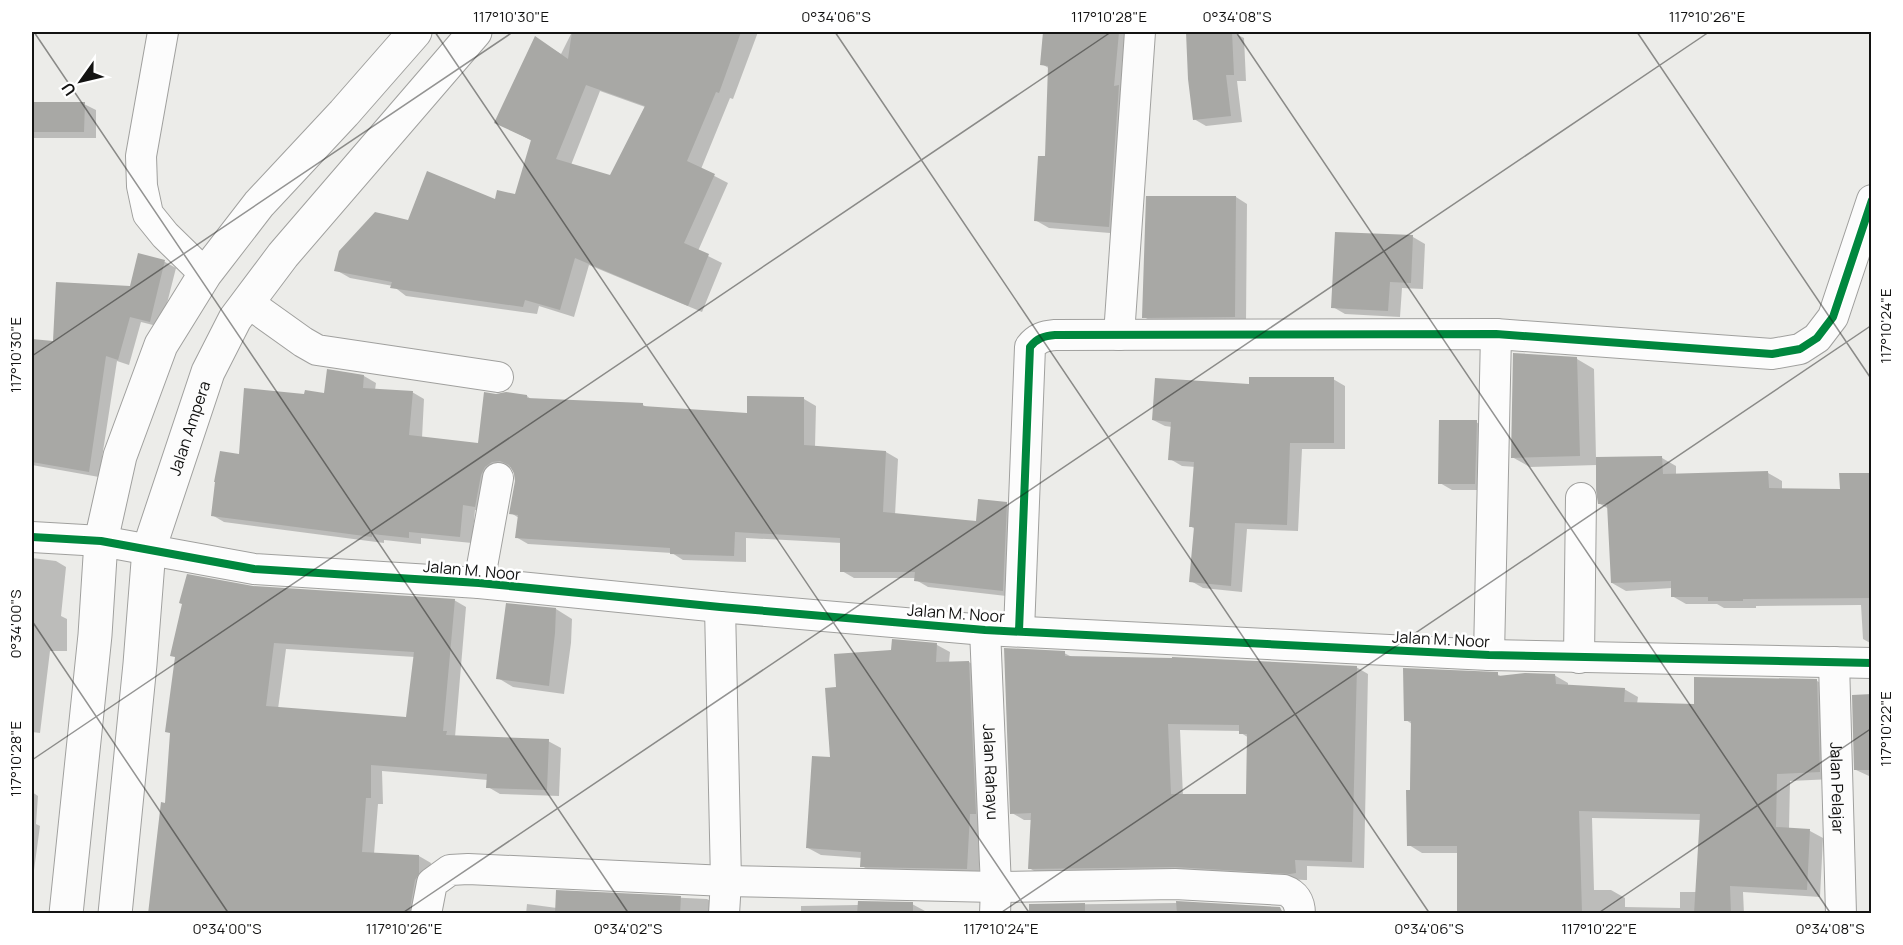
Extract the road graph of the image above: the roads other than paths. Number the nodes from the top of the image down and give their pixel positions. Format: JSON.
{"nodes":[{"id":1,"x":163,"y":32,"type":"edge"},
{"id":2,"x":415,"y":32,"type":"edge"},
{"id":3,"x":475,"y":32,"type":"edge"},
{"id":4,"x":1140,"y":32,"type":"edge"},
{"id":5,"x":1872,"y":200,"type":"edge"},
{"id":6,"x":206,"y":274,"type":"junction"},
{"id":7,"x":247,"y":302,"type":"junction"},
{"id":8,"x":1496,"y":334,"type":"junction"},
{"id":9,"x":1119,"y":335,"type":"junction"},
{"id":10,"x":498,"y":377,"type":"dead end"},
{"id":11,"x":498,"y":478,"type":"dead end"},
{"id":12,"x":1581,"y":498,"type":"dead end"},
{"id":13,"x":32,"y":537,"type":"edge"},
{"id":14,"x":101,"y":541,"type":"junction"},
{"id":15,"x":149,"y":549,"type":"junction"},
{"id":16,"x":479,"y":583,"type":"junction"},
{"id":17,"x":720,"y":608,"type":"junction"},
{"id":18,"x":985,"y":630,"type":"junction"},
{"id":19,"x":1019,"y":631,"type":"junction"},
{"id":20,"x":1489,"y":655,"type":"junction"},
{"id":21,"x":1579,"y":658,"type":"junction"},
{"id":22,"x":1834,"y":662,"type":"junction"},
{"id":23,"x":1872,"y":663,"type":"edge"},
{"id":24,"x":726,"y":881,"type":"junction"},
{"id":25,"x":996,"y":900,"type":"edge"},
{"id":26,"x":66,"y":914,"type":"edge"},
{"id":27,"x":115,"y":914,"type":"edge"},
{"id":28,"x":426,"y":914,"type":"edge"},
{"id":29,"x":724,"y":914,"type":"edge"},
{"id":30,"x":1300,"y":914,"type":"edge"},
{"id":31,"x":1841,"y":914,"type":"edge"}],
"edges":[{"from":1,"to":6,"type":"street"},
{"from":2,"to":6,"type":"main road"},
{"from":3,"to":7,"type":"main road","name":"Jalan Ampera"},
{"from":4,"to":9,"type":"street"},
{"from":5,"to":8,"type":"street"},
{"from":6,"to":14,"type":"main road"},
{"from":7,"to":10,"type":"street"},
{"from":7,"to":15,"type":"main road","name":"Jalan Ampera"},
{"from":8,"to":9,"type":"street"},
{"from":8,"to":20,"type":"street"},
{"from":9,"to":19,"type":"street"},
{"from":11,"to":16,"type":"street"},
{"from":12,"to":21,"type":"street"},
{"from":13,"to":14,"type":"street","name":"Jalan M. Noor"},
{"from":14,"to":15,"type":"street","name":"Jalan M. Noor"},
{"from":14,"to":26,"type":"main road"},
{"from":15,"to":16,"type":"street","name":"Jalan M. Noor"},
{"from":15,"to":27,"type":"main road","name":"Jalan Ampera"},
{"from":16,"to":17,"type":"street","name":"Jalan M. Noor"},
{"from":17,"to":18,"type":"street","name":"Jalan M. Noor"},
{"from":17,"to":24,"type":"street"},
{"from":18,"to":19,"type":"street","name":"Jalan M. Noor"},
{"from":18,"to":25,"type":"street","name":"Jalan Rahayu"},
{"from":19,"to":20,"type":"street","name":"Jalan M. Noor"},
{"from":20,"to":21,"type":"street","name":"Jalan M. Noor"},
{"from":21,"to":22,"type":"street","name":"Jalan M. Noor"},
{"from":22,"to":23,"type":"street","name":"Jalan M. Noor"},
{"from":22,"to":31,"type":"street","name":"Jalan Pelajar"},
{"from":24,"to":25,"type":"street"},
{"from":24,"to":28,"type":"street"},
{"from":24,"to":29,"type":"street"},
{"from":25,"to":30,"type":"street"}]}
